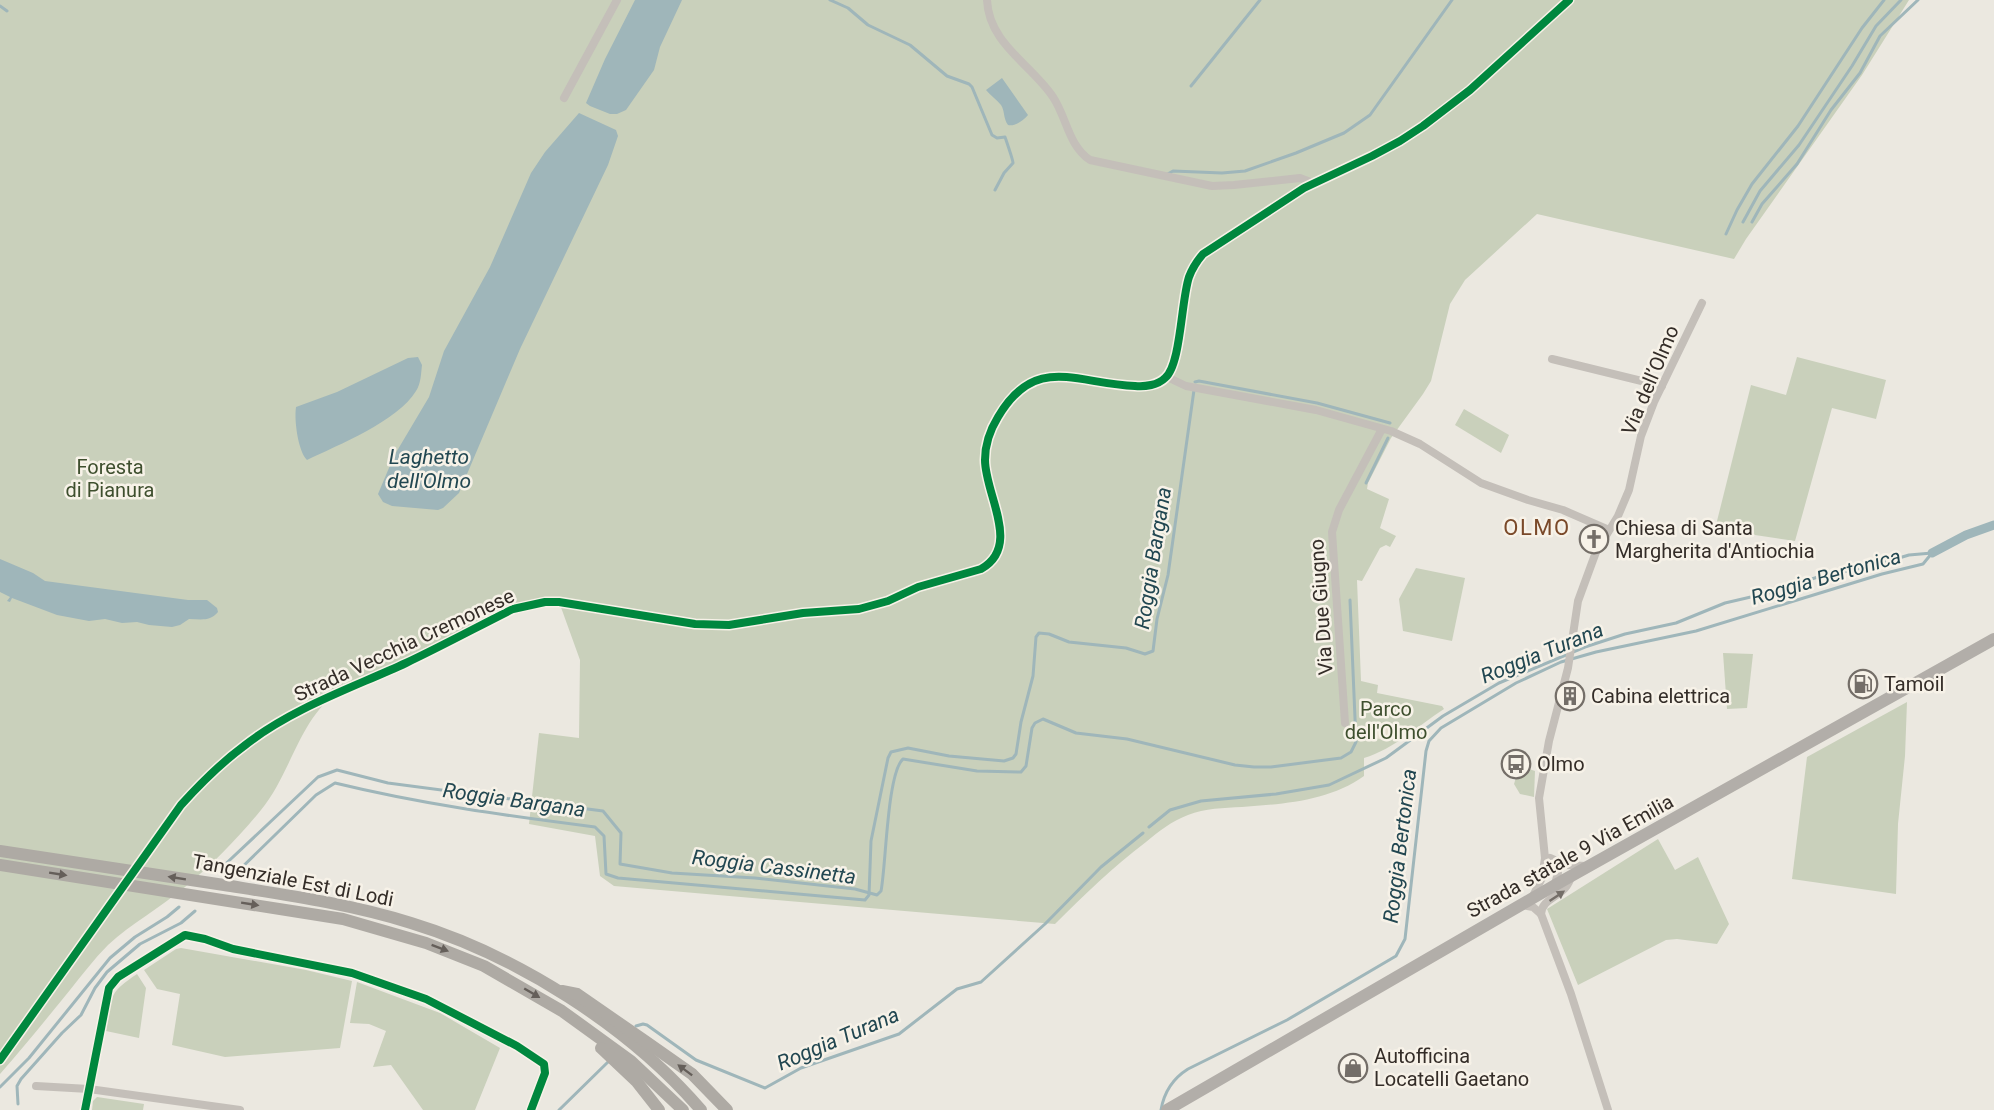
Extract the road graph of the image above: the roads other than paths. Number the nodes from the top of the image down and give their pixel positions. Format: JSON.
{"nodes":[{"id":1,"x":617,"y":0,"type":"edge"},
{"id":2,"x":987,"y":0,"type":"edge"},
{"id":3,"x":1569,"y":0,"type":"edge"},
{"id":4,"x":564,"y":98,"type":"dead end"},
{"id":5,"x":1313,"y":183,"type":"junction"},
{"id":6,"x":1702,"y":303,"type":"dead end"},
{"id":7,"x":1552,"y":359,"type":"dead end"},
{"id":8,"x":1167,"y":378,"type":"junction"},
{"id":9,"x":1662,"y":386,"type":"junction"},
{"id":10,"x":1382,"y":429,"type":"junction"},
{"id":11,"x":1610,"y":530,"type":"junction"},
{"id":12,"x":1994,"y":639,"type":"edge"},
{"id":13,"x":1345,"y":723,"type":"dead end"},
{"id":14,"x":0,"y":851,"type":"edge"},
{"id":15,"x":1547,"y":858,"type":"junction"},
{"id":16,"x":0,"y":865,"type":"edge"},
{"id":17,"x":1593,"y":865,"type":"junction"},
{"id":18,"x":1561,"y":881,"type":"junction"},
{"id":19,"x":1526,"y":903,"type":"junction"},
{"id":20,"x":1541,"y":914,"type":"junction"},
{"id":21,"x":557,"y":991,"type":"junction"},
{"id":22,"x":562,"y":1011,"type":"junction"},
{"id":23,"x":0,"y":1060,"type":"edge"},
{"id":24,"x":36,"y":1086,"type":"dead end"},
{"id":25,"x":89,"y":1089,"type":"junction"},
{"id":26,"x":85,"y":1110,"type":"edge"},
{"id":27,"x":240,"y":1110,"type":"edge"},
{"id":28,"x":531,"y":1110,"type":"edge"},
{"id":29,"x":659,"y":1110,"type":"edge"},
{"id":30,"x":683,"y":1110,"type":"edge"},
{"id":31,"x":701,"y":1110,"type":"edge"},
{"id":32,"x":727,"y":1110,"type":"edge"},
{"id":33,"x":1168,"y":1110,"type":"edge"},
{"id":34,"x":1608,"y":1110,"type":"edge"}],
"edges":[{"from":1,"to":4,"type":"street"},
{"from":2,"to":5,"type":"street"},
{"from":3,"to":5,"type":"street"},
{"from":5,"to":8,"type":"street"},
{"from":6,"to":9,"type":"street","name":"Via dell’Olmo"},
{"from":7,"to":9,"type":"street"},
{"from":8,"to":10,"type":"street"},
{"from":8,"to":23,"type":"street","name":"Strada Vecchia Cremonese","bridge":true},
{"from":9,"to":11,"type":"street","name":"Via dell’Olmo"},
{"from":10,"to":11,"type":"street"},
{"from":10,"to":13,"type":"street","name":"Via Due Giugno"},
{"from":11,"to":15,"type":"street","name":"Via dell’Olmo"},
{"from":12,"to":17,"type":"main road","name":"Strada statale 9 Via Emilia"},
{"from":21,"to":14,"type":"highway","name":"Tangenziale Est di Lodi","one_way":true},
{"from":15,"to":17,"type":"street"},
{"from":15,"to":18,"type":"street"},
{"from":15,"to":19,"type":"street","name":"Via dell’Olmo"},
{"from":16,"to":22,"type":"highway","name":"Tangenziale Est di Lodi","one_way":true},
{"from":17,"to":18,"type":"main road","name":"Strada statale 9 Via Emilia"},
{"from":18,"to":19,"type":"main road","name":"Strada statale 9 Via Emilia"},
{"from":20,"to":18,"type":"street","one_way":true},
{"from":19,"to":20,"type":"street"},
{"from":19,"to":33,"type":"main road","name":"Strada statale 9 Via Emilia"},
{"from":20,"to":34,"type":"street"},
{"from":21,"to":31,"type":"highway","name":"Tangenziale Est di Lodi"},
{"from":32,"to":21,"type":"highway","one_way":true},
{"from":22,"to":29,"type":"highway"},
{"from":22,"to":30,"type":"highway","name":"Tangenziale Est di Lodi"},
{"from":24,"to":25,"type":"street"},
{"from":25,"to":26,"type":"street"},
{"from":25,"to":27,"type":"street"},
{"from":25,"to":28,"type":"street"}]}
